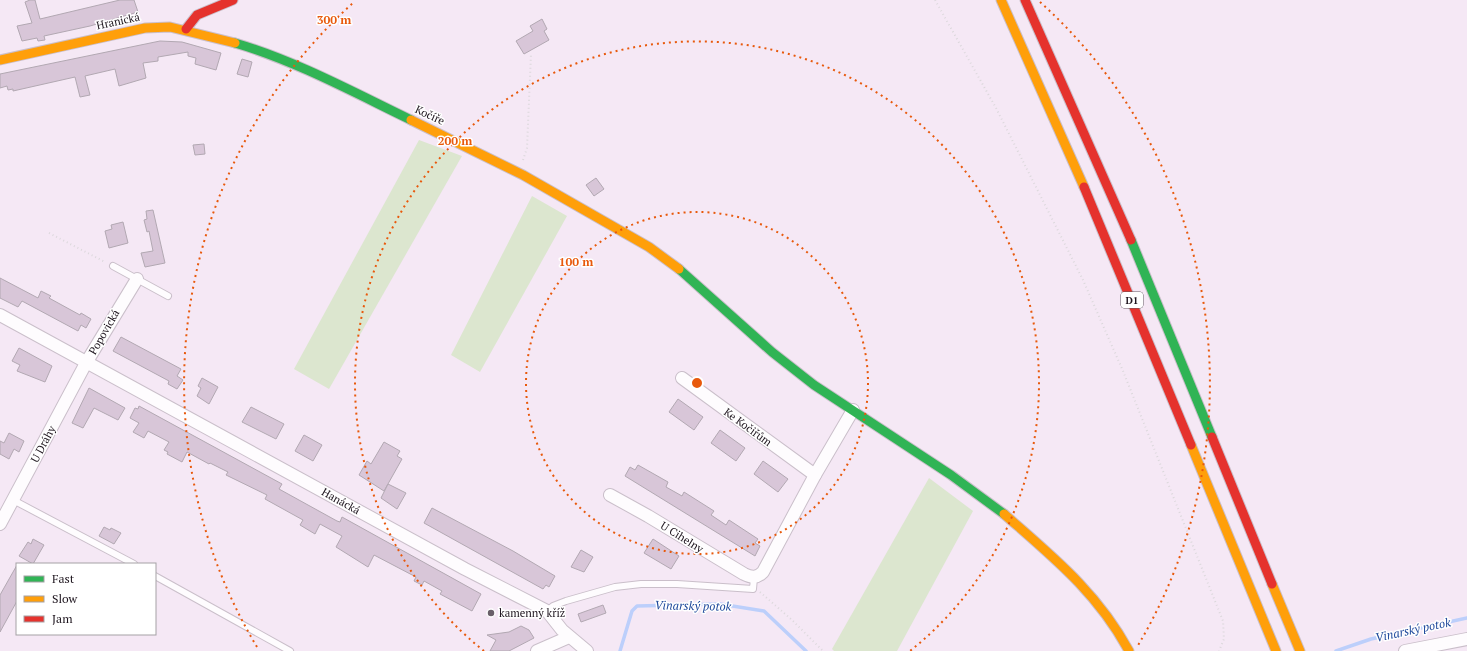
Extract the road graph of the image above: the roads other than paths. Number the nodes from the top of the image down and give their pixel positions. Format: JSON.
{"nodes":[{"id":1,"x":233,"y":0,"type":"edge"},
{"id":2,"x":1001,"y":0,"type":"edge"},
{"id":3,"x":1025,"y":0,"type":"edge"},
{"id":4,"x":186,"y":30,"type":"junction"},
{"id":5,"x":0,"y":60,"type":"edge"},
{"id":6,"x":113,"y":266,"type":"road end"},
{"id":7,"x":137,"y":279,"type":"junction"},
{"id":8,"x":168,"y":296,"type":"dead end"},
{"id":9,"x":0,"y":315,"type":"edge"},
{"id":10,"x":86,"y":362,"type":"junction"},
{"id":11,"x":682,"y":378,"type":"dead end"},
{"id":12,"x":853,"y":410,"type":"junction"},
{"id":13,"x":815,"y":475,"type":"junction"},
{"id":14,"x":610,"y":495,"type":"dead end"},
{"id":15,"x":13,"y":500,"type":"junction"},
{"id":16,"x":0,"y":524,"type":"edge"},
{"id":17,"x":132,"y":563,"type":"edge"},
{"id":18,"x":156,"y":577,"type":"edge"},
{"id":19,"x":754,"y":584,"type":"junction"},
{"id":20,"x":547,"y":611,"type":"junction"},
{"id":21,"x":569,"y":637,"type":"junction"},
{"id":22,"x":1467,"y":639,"type":"edge"},
{"id":23,"x":290,"y":651,"type":"edge"},
{"id":24,"x":537,"y":651,"type":"edge"},
{"id":25,"x":587,"y":651,"type":"edge"},
{"id":26,"x":1129,"y":651,"type":"edge"},
{"id":27,"x":1276,"y":651,"type":"edge"},
{"id":28,"x":1299,"y":651,"type":"edge"},
{"id":29,"x":1405,"y":651,"type":"edge"}],
"edges":[{"from":1,"to":4,"type":"main road"},
{"from":2,"to":27,"type":"main road","number":"D1"},
{"from":3,"to":28,"type":"main road","number":"D1"},
{"from":4,"to":5,"type":"main road","name":"Hranická"},
{"from":4,"to":12,"type":"main road","name":"Kočíře"},
{"from":6,"to":7,"type":"lane"},
{"from":7,"to":8,"type":"lane"},
{"from":7,"to":10,"type":"street","name":"Popovická"},
{"from":9,"to":10,"type":"street","name":"Popovická"},
{"from":10,"to":15,"type":"street","name":"U Dráhy"},
{"from":10,"to":20,"type":"street","name":"Hanácká"},
{"from":11,"to":13,"type":"street","name":"Ke Kočiřům"},
{"from":12,"to":13,"type":"street"},
{"from":12,"to":26,"type":"main road","name":"Kočíře"},
{"from":13,"to":19,"type":"street"},
{"from":14,"to":19,"type":"street","name":"U Cihelny"},
{"from":15,"to":16,"type":"street","name":"U Dráhy"},
{"from":15,"to":17,"type":"lane"},
{"from":18,"to":23,"type":"lane"},
{"from":19,"to":20,"type":"lane"},
{"from":20,"to":21,"type":"street","name":"Hanácká"},
{"from":21,"to":24,"type":"street"},
{"from":21,"to":25,"type":"street","name":"Hanácká"},
{"from":22,"to":29,"type":"street"}]}
